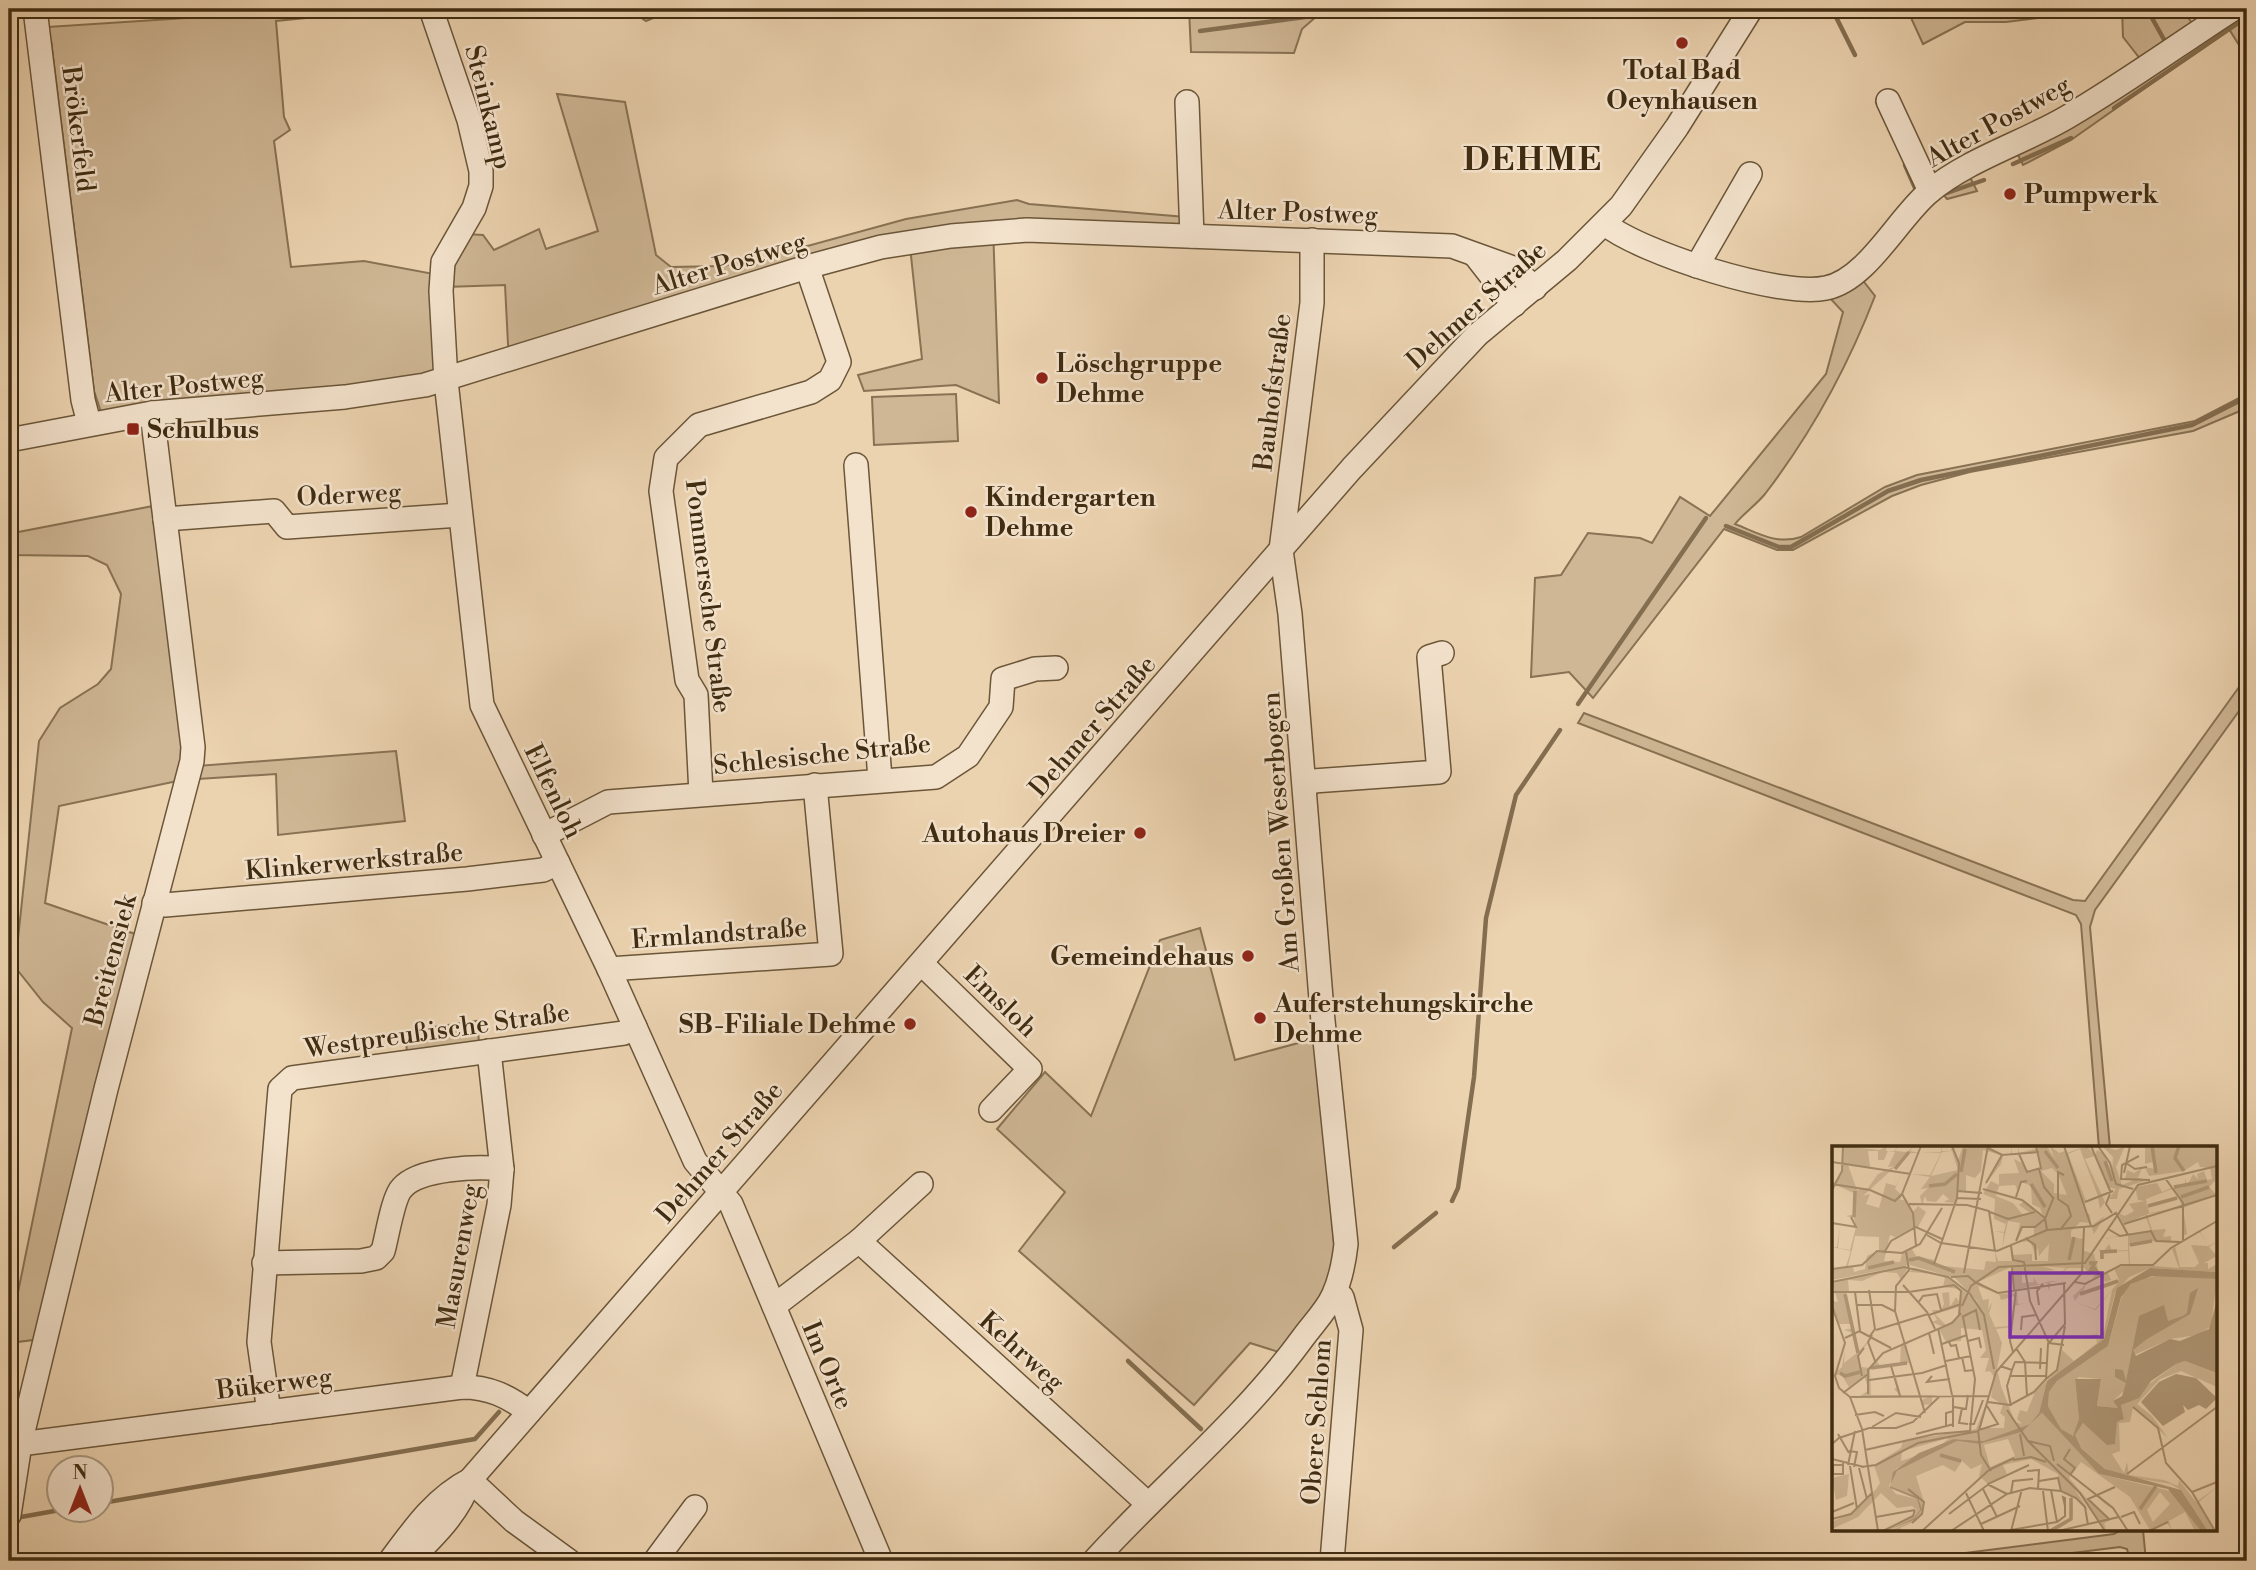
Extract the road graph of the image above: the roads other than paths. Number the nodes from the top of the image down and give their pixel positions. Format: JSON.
{"nodes":[{"id":1,"x":36,"y":9,"type":"edge"},
{"id":2,"x":431,"y":9,"type":"edge"},
{"id":3,"x":1751,"y":9,"type":"edge"},
{"id":4,"x":2233,"y":9,"type":"edge"},
{"id":5,"x":1187,"y":102,"type":"dead end"},
{"id":6,"x":1888,"y":102,"type":"dead end"},
{"id":7,"x":1750,"y":174,"type":"dead end"},
{"id":8,"x":1930,"y":191,"type":"junction"},
{"id":9,"x":1605,"y":224,"type":"junction"},
{"id":10,"x":1192,"y":236,"type":"junction"},
{"id":11,"x":1312,"y":240,"type":"junction"},
{"id":12,"x":1475,"y":255,"type":"junction"},
{"id":13,"x":1697,"y":267,"type":"junction"},
{"id":14,"x":807,"y":268,"type":"junction"},
{"id":15,"x":1535,"y":288,"type":"junction"},
{"id":16,"x":1514,"y":305,"type":"junction"},
{"id":17,"x":446,"y":381,"type":"junction"},
{"id":18,"x":152,"y":413,"type":"junction"},
{"id":19,"x":89,"y":423,"type":"junction"},
{"id":20,"x":9,"y":440,"type":"edge"},
{"id":21,"x":856,"y":465,"type":"dead end"},
{"id":22,"x":460,"y":516,"type":"junction"},
{"id":23,"x":165,"y":519,"type":"junction"},
{"id":24,"x":1281,"y":550,"type":"junction"},
{"id":25,"x":1442,"y":653,"type":"dead end"},
{"id":26,"x":1056,"y":668,"type":"dead end"},
{"id":27,"x":880,"y":779,"type":"junction"},
{"id":28,"x":815,"y":785,"type":"junction"},
{"id":29,"x":1305,"y":787,"type":"junction"},
{"id":30,"x":701,"y":794,"type":"junction"},
{"id":31,"x":544,"y":835,"type":"junction"},
{"id":32,"x":558,"y":863,"type":"junction"},
{"id":33,"x":154,"y":903,"type":"junction"},
{"id":34,"x":922,"y":964,"type":"junction"},
{"id":35,"x":609,"y":969,"type":"junction"},
{"id":36,"x":635,"y":1027,"type":"junction"},
{"id":37,"x":489,"y":1051,"type":"junction"},
{"id":38,"x":991,"y":1110,"type":"dead end"},
{"id":39,"x":502,"y":1168,"type":"junction"},
{"id":40,"x":920,"y":1184,"type":"dead end"},
{"id":41,"x":720,"y":1192,"type":"junction"},
{"id":42,"x":859,"y":1241,"type":"junction"},
{"id":43,"x":264,"y":1264,"type":"junction"},
{"id":44,"x":1332,"y":1298,"type":"junction"},
{"id":45,"x":774,"y":1306,"type":"junction"},
{"id":46,"x":463,"y":1387,"type":"junction"},
{"id":47,"x":269,"y":1412,"type":"junction"},
{"id":48,"x":529,"y":1412,"type":"junction"},
{"id":49,"x":20,"y":1444,"type":"junction"},
{"id":50,"x":470,"y":1479,"type":"junction"},
{"id":51,"x":1147,"y":1503,"type":"junction"},
{"id":52,"x":695,"y":1507,"type":"dead end"},
{"id":53,"x":9,"y":1515,"type":"edge"},
{"id":54,"x":390,"y":1561,"type":"edge"},
{"id":55,"x":409,"y":1561,"type":"edge"},
{"id":56,"x":569,"y":1561,"type":"edge"},
{"id":57,"x":655,"y":1561,"type":"edge"},
{"id":58,"x":881,"y":1561,"type":"edge"},
{"id":59,"x":1094,"y":1561,"type":"edge"},
{"id":60,"x":1332,"y":1561,"type":"edge"}],
"edges":[{"from":1,"to":19,"type":"street","name":"Brökerfeld"},
{"from":2,"to":17,"type":"street","name":"Steinkamp"},
{"from":3,"to":9,"type":"street","name":"Dehmer Straße"},
{"from":4,"to":8,"type":"street","name":"Alter Postweg"},
{"from":5,"to":10,"type":"street"},
{"from":6,"to":8,"type":"street"},
{"from":7,"to":13,"type":"street"},
{"from":8,"to":13,"type":"street","name":"Alter Postweg"},
{"from":9,"to":13,"type":"street","name":"Alter Postweg"},
{"from":9,"to":15,"type":"street","name":"Dehmer Straße"},
{"from":10,"to":11,"type":"street","name":"Alter Postweg"},
{"from":10,"to":14,"type":"street","name":"Alter Postweg"},
{"from":11,"to":12,"type":"street","name":"Alter Postweg"},
{"from":11,"to":24,"type":"street","name":"Bauhofstraße"},
{"from":12,"to":15,"type":"street","name":"Alter Postweg"},
{"from":12,"to":16,"type":"street"},
{"from":14,"to":17,"type":"street","name":"Alter Postweg"},
{"from":14,"to":30,"type":"street","name":"Pommersche Straße"},
{"from":15,"to":16,"type":"street","name":"Dehmer Straße"},
{"from":16,"to":24,"type":"street","name":"Dehmer Straße"},
{"from":17,"to":18,"type":"street","name":"Alter Postweg"},
{"from":17,"to":22,"type":"street","name":"Elfenloh"},
{"from":18,"to":19,"type":"street","name":"Alter Postweg"},
{"from":18,"to":23,"type":"street","name":"Breitensiek"},
{"from":19,"to":20,"type":"street","name":"Alter Postweg"},
{"from":21,"to":27,"type":"street"},
{"from":22,"to":23,"type":"street","name":"Oderweg"},
{"from":22,"to":31,"type":"street","name":"Elfenloh"},
{"from":23,"to":33,"type":"street","name":"Breitensiek"},
{"from":24,"to":29,"type":"street","name":"Am Großen Weserbogen"},
{"from":24,"to":34,"type":"street","name":"Dehmer Straße"},
{"from":25,"to":29,"type":"street"},
{"from":26,"to":27,"type":"street","name":"Schlesische Straße"},
{"from":27,"to":28,"type":"street","name":"Schlesische Straße"},
{"from":28,"to":30,"type":"street","name":"Schlesische Straße"},
{"from":28,"to":35,"type":"street","name":"Ermlandstraße"},
{"from":29,"to":44,"type":"street","name":"Am Großen Weserbogen"},
{"from":30,"to":31,"type":"street","name":"Schlesische Straße"},
{"from":31,"to":32,"type":"street","name":"Elfenloh"},
{"from":32,"to":33,"type":"street","name":"Klinkerwerkstraße"},
{"from":32,"to":35,"type":"street","name":"Elfenloh"},
{"from":33,"to":49,"type":"street","name":"Breitensiek"},
{"from":34,"to":38,"type":"street","name":"Emsloh"},
{"from":34,"to":41,"type":"street","name":"Dehmer Straße"},
{"from":35,"to":36,"type":"street","name":"Elfenloh"},
{"from":36,"to":37,"type":"street","name":"Westpreußische Straße"},
{"from":36,"to":41,"type":"street","name":"Elfenloh"},
{"from":37,"to":39,"type":"street","name":"Masurenweg"},
{"from":37,"to":43,"type":"street","name":"Westpreußische Straße"},
{"from":39,"to":43,"type":"street"},
{"from":39,"to":46,"type":"street","name":"Masurenweg"},
{"from":40,"to":42,"type":"street"},
{"from":41,"to":45,"type":"street","name":"Im Orte"},
{"from":41,"to":48,"type":"street","name":"Dehmer Straße"},
{"from":42,"to":45,"type":"street"},
{"from":42,"to":51,"type":"street","name":"Kehrweg"},
{"from":43,"to":47,"type":"street","name":"Westpreußische Straße"},
{"from":44,"to":51,"type":"street","name":"Am Großen Weserbogen"},
{"from":44,"to":60,"type":"street","name":"Obere Schlom"},
{"from":45,"to":58,"type":"street","name":"Im Orte"},
{"from":46,"to":47,"type":"street","name":"Bükerweg"},
{"from":46,"to":48,"type":"street","name":"Bükerweg"},
{"from":47,"to":49,"type":"street","name":"Bükerweg"},
{"from":48,"to":50,"type":"street","name":"Dehmer Straße"},
{"from":49,"to":53,"type":"street","name":"Breitensiek"},
{"from":50,"to":54,"type":"street","name":"Dehmer Straße"},
{"from":50,"to":55,"type":"street","name":"Dehmer Straße"},
{"from":50,"to":56,"type":"street"},
{"from":51,"to":59,"type":"street","name":"Am Großen Weserbogen"},
{"from":52,"to":57,"type":"street"}]}
